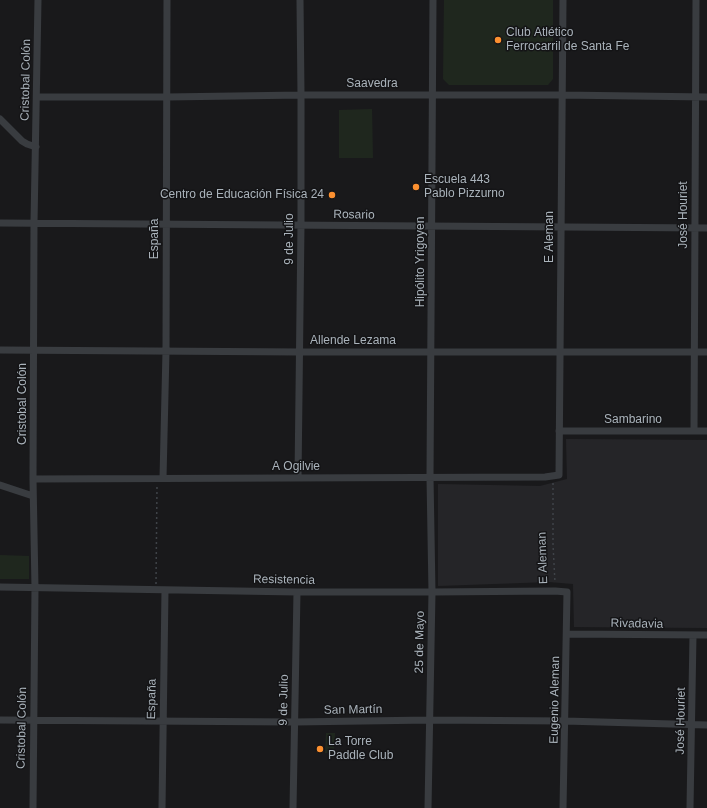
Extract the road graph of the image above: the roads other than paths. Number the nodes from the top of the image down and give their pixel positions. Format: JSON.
{"nodes":[{"id":1,"x":38,"y":0,"type":"edge"},
{"id":2,"x":167,"y":0,"type":"edge"},
{"id":3,"x":300,"y":0,"type":"edge"},
{"id":4,"x":433,"y":0,"type":"edge"},
{"id":5,"x":563,"y":0,"type":"edge"},
{"id":6,"x":696,"y":0,"type":"edge"},
{"id":7,"x":301,"y":95,"type":"junction"},
{"id":8,"x":433,"y":95,"type":"junction"},
{"id":9,"x":562,"y":95,"type":"junction"},
{"id":10,"x":37,"y":97,"type":"junction"},
{"id":11,"x":167,"y":97,"type":"junction"},
{"id":12,"x":695,"y":97,"type":"junction"},
{"id":13,"x":707,"y":97,"type":"edge"},
{"id":14,"x":0,"y":119,"type":"edge"},
{"id":15,"x":36,"y":147,"type":"junction"},
{"id":16,"x":34,"y":223,"type":"junction"},
{"id":17,"x":0,"y":224,"type":"edge"},
{"id":18,"x":166,"y":224,"type":"junction"},
{"id":19,"x":301,"y":225,"type":"junction"},
{"id":20,"x":432,"y":227,"type":"junction"},
{"id":21,"x":561,"y":227,"type":"junction"},
{"id":22,"x":695,"y":228,"type":"junction"},
{"id":23,"x":707,"y":228,"type":"edge"},
{"id":24,"x":0,"y":350,"type":"edge"},
{"id":25,"x":34,"y":350,"type":"junction"},
{"id":26,"x":166,"y":351,"type":"junction"},
{"id":27,"x":300,"y":352,"type":"junction"},
{"id":28,"x":432,"y":352,"type":"junction"},
{"id":29,"x":560,"y":352,"type":"junction"},
{"id":30,"x":695,"y":352,"type":"junction"},
{"id":31,"x":707,"y":352,"type":"edge"},
{"id":32,"x":559,"y":431,"type":"junction"},
{"id":33,"x":694,"y":431,"type":"junction"},
{"id":34,"x":707,"y":431,"type":"edge"},
{"id":35,"x":556,"y":475,"type":"joint"},
{"id":36,"x":430,"y":477,"type":"junction"},
{"id":37,"x":160,"y":478,"type":"junction"},
{"id":38,"x":298,"y":478,"type":"junction"},
{"id":39,"x":33,"y":479,"type":"junction"},
{"id":40,"x":0,"y":485,"type":"edge"},
{"id":41,"x":33,"y":496,"type":"junction"},
{"id":42,"x":0,"y":587,"type":"edge"},
{"id":43,"x":35,"y":588,"type":"junction"},
{"id":44,"x":165,"y":590,"type":"junction"},
{"id":45,"x":297,"y":592,"type":"junction"},
{"id":46,"x":432,"y":592,"type":"junction"},
{"id":47,"x":567,"y":592,"type":"joint"},
{"id":48,"x":567,"y":634,"type":"junction"},
{"id":49,"x":693,"y":635,"type":"junction"},
{"id":50,"x":707,"y":635,"type":"edge"},
{"id":51,"x":0,"y":720,"type":"edge"},
{"id":52,"x":33,"y":720,"type":"junction"},
{"id":53,"x":430,"y":720,"type":"junction"},
{"id":54,"x":163,"y":721,"type":"junction"},
{"id":55,"x":565,"y":721,"type":"junction"},
{"id":56,"x":294,"y":722,"type":"junction"},
{"id":57,"x":692,"y":724,"type":"junction"},
{"id":58,"x":707,"y":724,"type":"edge"},
{"id":59,"x":33,"y":808,"type":"edge"},
{"id":60,"x":162,"y":808,"type":"edge"},
{"id":61,"x":293,"y":808,"type":"edge"},
{"id":62,"x":428,"y":808,"type":"edge"},
{"id":63,"x":563,"y":808,"type":"edge"},
{"id":64,"x":690,"y":808,"type":"edge"}],
"edges":[{"from":1,"to":10,"type":"street","name":"Cristobal Colón"},
{"from":2,"to":11,"type":"street","name":"España"},
{"from":3,"to":7,"type":"street","name":"9 de Julio"},
{"from":4,"to":8,"type":"street","name":"Hipólito Yrigoyen"},
{"from":5,"to":9,"type":"street","name":"E Aleman"},
{"from":6,"to":12,"type":"street","name":"José Houriet"},
{"from":7,"to":8,"type":"street","name":"Saavedra"},
{"from":7,"to":11,"type":"street","name":"Saavedra"},
{"from":7,"to":19,"type":"street","name":"9 de Julio"},
{"from":8,"to":9,"type":"street","name":"Saavedra"},
{"from":8,"to":20,"type":"street","name":"Hipólito Yrigoyen"},
{"from":9,"to":12,"type":"street","name":"Saavedra"},
{"from":9,"to":21,"type":"street","name":"E Aleman"},
{"from":10,"to":11,"type":"street","name":"Saavedra"},
{"from":10,"to":15,"type":"street","name":"Cristobal Colón"},
{"from":11,"to":18,"type":"street","name":"España"},
{"from":12,"to":13,"type":"street","name":"Saavedra"},
{"from":12,"to":22,"type":"street","name":"José Houriet"},
{"from":14,"to":15,"type":"street"},
{"from":15,"to":16,"type":"street","name":"Cristobal Colón"},
{"from":16,"to":17,"type":"street","name":"Rosario"},
{"from":16,"to":18,"type":"street","name":"Rosario"},
{"from":16,"to":25,"type":"street","name":"Cristobal Colón"},
{"from":18,"to":19,"type":"street","name":"Rosario"},
{"from":18,"to":26,"type":"street","name":"España"},
{"from":19,"to":20,"type":"street","name":"Rosario"},
{"from":19,"to":27,"type":"street","name":"9 de Julio"},
{"from":20,"to":21,"type":"street","name":"Rosario"},
{"from":20,"to":28,"type":"street","name":"Hipólito Yrigoyen"},
{"from":21,"to":22,"type":"street","name":"Rosario"},
{"from":21,"to":29,"type":"street","name":"E Aleman"},
{"from":22,"to":23,"type":"street","name":"Rosario"},
{"from":22,"to":30,"type":"street","name":"José Houriet"},
{"from":24,"to":25,"type":"street","name":"Allende Lezama"},
{"from":25,"to":26,"type":"street","name":"Allende Lezama"},
{"from":25,"to":39,"type":"street","name":"Cristobal Colón"},
{"from":26,"to":27,"type":"street","name":"Allende Lezama"},
{"from":26,"to":37,"type":"street","name":"España"},
{"from":27,"to":28,"type":"street","name":"Allende Lezama"},
{"from":27,"to":38,"type":"street","name":"9 de Julio"},
{"from":28,"to":29,"type":"street","name":"Allende Lezama"},
{"from":28,"to":36,"type":"street","name":"Hipólito Yrigoyen"},
{"from":29,"to":30,"type":"street","name":"Allende Lezama"},
{"from":29,"to":32,"type":"street","name":"E Aleman"},
{"from":30,"to":31,"type":"street","name":"Allende Lezama"},
{"from":30,"to":33,"type":"street","name":"José Houriet"},
{"from":32,"to":33,"type":"street","name":"Sambarino"},
{"from":32,"to":35,"type":"street","name":"E Aleman"},
{"from":33,"to":34,"type":"street","name":"Sambarino"},
{"from":35,"to":36,"type":"street","name":"A Ogilvie"},
{"from":36,"to":38,"type":"street","name":"A Ogilvie"},
{"from":36,"to":46,"type":"street","name":"25 de Mayo"},
{"from":37,"to":38,"type":"street","name":"A Ogilvie"},
{"from":37,"to":39,"type":"street","name":"A Ogilvie"},
{"from":39,"to":41,"type":"street","name":"Cristobal Colón"},
{"from":40,"to":41,"type":"street"},
{"from":41,"to":43,"type":"street","name":"Cristobal Colón"},
{"from":42,"to":43,"type":"street","name":"Resistencia"},
{"from":43,"to":44,"type":"street","name":"Resistencia"},
{"from":43,"to":52,"type":"street","name":"Cristobal Colón"},
{"from":44,"to":45,"type":"street","name":"Resistencia"},
{"from":44,"to":54,"type":"street","name":"España"},
{"from":45,"to":46,"type":"street","name":"Resistencia"},
{"from":45,"to":56,"type":"street","name":"9 de Julio"},
{"from":46,"to":47,"type":"street","name":"Resistencia"},
{"from":46,"to":53,"type":"street","name":"25 de Mayo"},
{"from":47,"to":48,"type":"street","name":"Eugenio Aleman"},
{"from":48,"to":49,"type":"street","name":"Rivadavia"},
{"from":48,"to":55,"type":"street","name":"Eugenio Aleman"},
{"from":49,"to":50,"type":"street","name":"Rivadavia"},
{"from":49,"to":57,"type":"street","name":"José Houriet"},
{"from":51,"to":52,"type":"street","name":"San Martín"},
{"from":52,"to":54,"type":"street","name":"San Martín"},
{"from":52,"to":59,"type":"street","name":"Cristobal Colón"},
{"from":53,"to":55,"type":"street","name":"San Martín"},
{"from":53,"to":56,"type":"street","name":"San Martín"},
{"from":53,"to":62,"type":"street","name":"25 de Mayo"},
{"from":54,"to":56,"type":"street","name":"San Martín"},
{"from":54,"to":60,"type":"street","name":"España"},
{"from":55,"to":57,"type":"street","name":"San Martín"},
{"from":55,"to":63,"type":"street","name":"Eugenio Aleman"},
{"from":56,"to":61,"type":"street","name":"9 de Julio"},
{"from":57,"to":58,"type":"street","name":"San Martín"},
{"from":57,"to":64,"type":"street","name":"José Houriet"}]}
